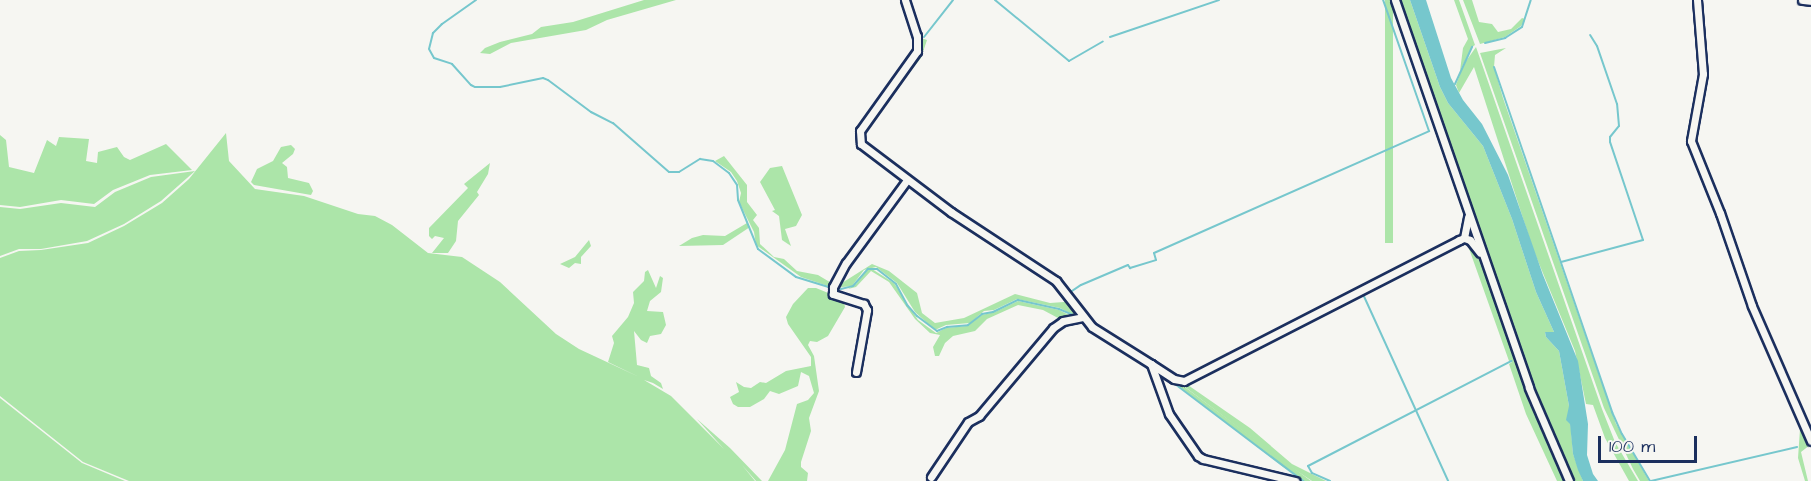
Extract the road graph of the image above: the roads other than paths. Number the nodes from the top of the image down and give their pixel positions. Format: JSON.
{"nodes":[{"id":1,"x":905,"y":0,"type":"edge"},
{"id":2,"x":1395,"y":0,"type":"edge"},
{"id":3,"x":1697,"y":0,"type":"edge"},
{"id":4,"x":1802,"y":0,"type":"edge"},
{"id":5,"x":1811,"y":1,"type":"edge"},
{"id":6,"x":907,"y":180,"type":"junction"},
{"id":7,"x":1469,"y":214,"type":"junction"},
{"id":8,"x":1464,"y":238,"type":"junction"},
{"id":9,"x":1485,"y":258,"type":"junction"},
{"id":10,"x":1083,"y":317,"type":"junction"},
{"id":11,"x":1151,"y":364,"type":"junction"},
{"id":12,"x":856,"y":372,"type":"dead end"},
{"id":13,"x":1811,"y":441,"type":"edge"},
{"id":14,"x":931,"y":477,"type":"dead end"},
{"id":15,"x":1295,"y":481,"type":"edge"},
{"id":16,"x":1569,"y":481,"type":"edge"}],
"edges":[{"from":1,"to":6,"type":"street"},
{"from":2,"to":7,"type":"street"},
{"from":3,"to":13,"type":"street"},
{"from":4,"to":5,"type":"street"},
{"from":6,"to":10,"type":"street"},
{"from":6,"to":12,"type":"street"},
{"from":7,"to":8,"type":"street"},
{"from":7,"to":9,"type":"street"},
{"from":8,"to":9,"type":"street"},
{"from":8,"to":11,"type":"street"},
{"from":9,"to":16,"type":"street"},
{"from":10,"to":11,"type":"street"},
{"from":10,"to":14,"type":"street"},
{"from":11,"to":15,"type":"street"}]}
